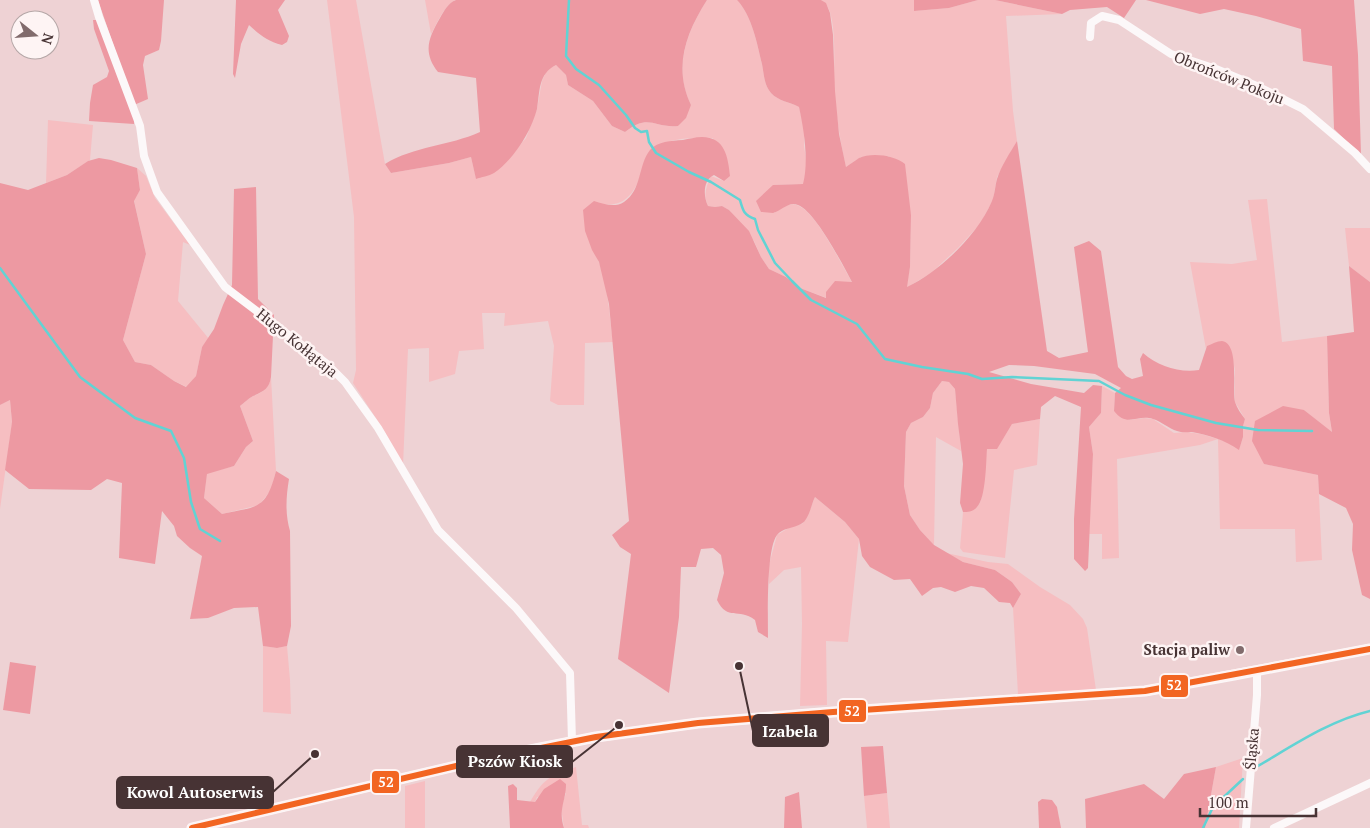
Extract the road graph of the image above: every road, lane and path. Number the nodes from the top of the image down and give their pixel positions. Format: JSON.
{"nodes":[{"id":1,"x":94,"y":0,"type":"edge"},
{"id":2,"x":1090,"y":37,"type":"dead end"},
{"id":3,"x":1370,"y":169,"type":"edge"},
{"id":4,"x":1370,"y":649,"type":"edge"},
{"id":5,"x":1257,"y":670,"type":"junction"},
{"id":6,"x":572,"y":741,"type":"junction"},
{"id":7,"x":1370,"y":783,"type":"edge"},
{"id":8,"x":192,"y":828,"type":"edge"},
{"id":9,"x":1246,"y":828,"type":"edge"},
{"id":10,"x":1274,"y":828,"type":"edge"}],
"edges":[{"from":1,"to":6,"type":"street","name":"Hugo Kołłątaja"},
{"from":2,"to":3,"type":"street","name":"Obrońców Pokoju"},
{"from":4,"to":5,"type":"main road"},
{"from":5,"to":6,"type":"main road"},
{"from":5,"to":9,"type":"street","name":"Śląska"},
{"from":6,"to":8,"type":"main road"},
{"from":7,"to":10,"type":"street"}]}
